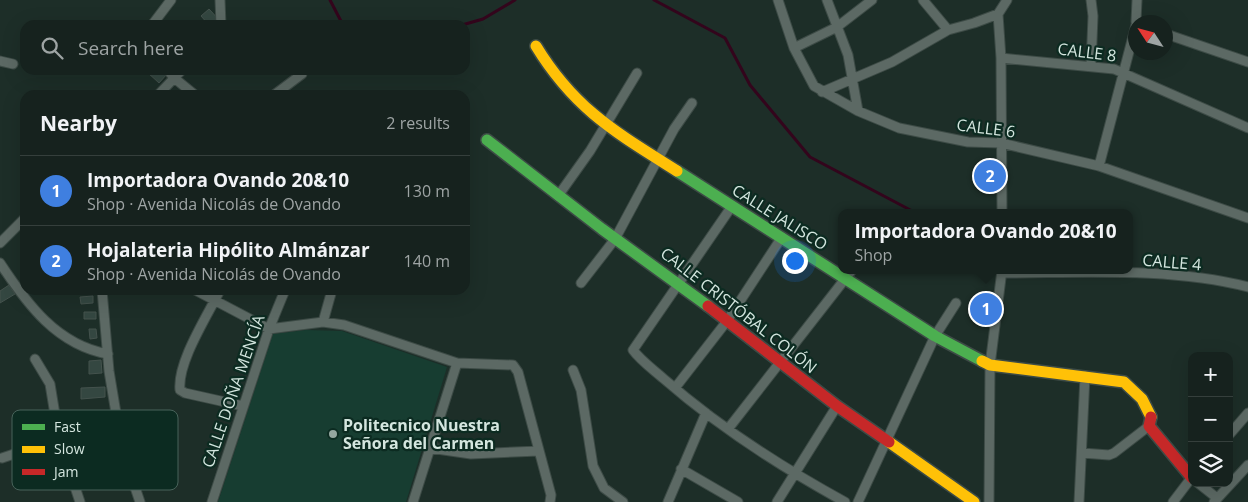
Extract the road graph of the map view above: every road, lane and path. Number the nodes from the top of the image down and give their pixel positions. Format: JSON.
{"nodes":[{"id":1,"x":171,"y":0,"type":"edge"},
{"id":2,"x":220,"y":0,"type":"edge"},
{"id":3,"x":778,"y":0,"type":"edge"},
{"id":4,"x":827,"y":0,"type":"edge"},
{"id":5,"x":872,"y":0,"type":"edge"},
{"id":6,"x":923,"y":0,"type":"edge"},
{"id":7,"x":1006,"y":0,"type":"edge"},
{"id":8,"x":1091,"y":0,"type":"edge"},
{"id":9,"x":1137,"y":0,"type":"edge"},
{"id":10,"x":998,"y":14,"type":"junction"},
{"id":11,"x":1136,"y":15,"type":"edge"},
{"id":12,"x":156,"y":20,"type":"edge"},
{"id":13,"x":221,"y":20,"type":"edge"},
{"id":14,"x":837,"y":27,"type":"junction"},
{"id":15,"x":948,"y":30,"type":"junction"},
{"id":16,"x":1173,"y":36,"type":"edge"},
{"id":17,"x":536,"y":46,"type":"dead end"},
{"id":18,"x":794,"y":48,"type":"junction"},
{"id":19,"x":1128,"y":54,"type":"edge"},
{"id":20,"x":1001,"y":58,"type":"junction"},
{"id":21,"x":0,"y":61,"type":"edge"},
{"id":22,"x":1248,"y":62,"type":"edge"},
{"id":23,"x":13,"y":64,"type":"dead end"},
{"id":24,"x":1091,"y":66,"type":"junction"},
{"id":25,"x":1123,"y":72,"type":"junction"},
{"id":26,"x":637,"y":73,"type":"dead end"},
{"id":27,"x":170,"y":75,"type":"edge"},
{"id":28,"x":172,"y":75,"type":"edge"},
{"id":29,"x":301,"y":75,"type":"edge"},
{"id":30,"x":852,"y":78,"type":"junction"},
{"id":31,"x":161,"y":90,"type":"edge"},
{"id":32,"x":189,"y":90,"type":"edge"},
{"id":33,"x":281,"y":90,"type":"edge"},
{"id":34,"x":822,"y":92,"type":"junction"},
{"id":35,"x":692,"y":103,"type":"dead end"},
{"id":36,"x":858,"y":111,"type":"junction"},
{"id":37,"x":605,"y":125,"type":"junction"},
{"id":38,"x":1248,"y":128,"type":"edge"},
{"id":39,"x":487,"y":140,"type":"dead end"},
{"id":40,"x":1001,"y":143,"type":"junction"},
{"id":41,"x":657,"y":160,"type":"junction"},
{"id":42,"x":1099,"y":166,"type":"junction"},
{"id":43,"x":558,"y":196,"type":"junction"},
{"id":44,"x":732,"y":206,"type":"junction"},
{"id":45,"x":1002,"y":209,"type":"edge"},
{"id":46,"x":1248,"y":218,"type":"edge"},
{"id":47,"x":20,"y":223,"type":"edge"},
{"id":48,"x":782,"y":238,"type":"junction"},
{"id":49,"x":616,"y":239,"type":"junction"},
{"id":50,"x":0,"y":244,"type":"edge"},
{"id":51,"x":0,"y":264,"type":"edge"},
{"id":52,"x":838,"y":268,"type":"edge"},
{"id":53,"x":849,"y":274,"type":"edge"},
{"id":54,"x":1002,"y":274,"type":"edge"},
{"id":55,"x":1133,"y":274,"type":"edge"},
{"id":56,"x":581,"y":283,"type":"dead end"},
{"id":57,"x":680,"y":284,"type":"junction"},
{"id":58,"x":1248,"y":287,"type":"edge"},
{"id":59,"x":20,"y":294,"type":"edge"},
{"id":60,"x":21,"y":295,"type":"edge"},
{"id":61,"x":102,"y":295,"type":"edge"},
{"id":62,"x":205,"y":295,"type":"edge"},
{"id":63,"x":218,"y":295,"type":"edge"},
{"id":64,"x":282,"y":295,"type":"edge"},
{"id":65,"x":330,"y":295,"type":"edge"},
{"id":66,"x":215,"y":300,"type":"junction"},
{"id":67,"x":956,"y":303,"type":"dead end"},
{"id":68,"x":727,"y":321,"type":"junction"},
{"id":69,"x":322,"y":322,"type":"junction"},
{"id":70,"x":269,"y":329,"type":"junction"},
{"id":71,"x":935,"y":336,"type":"junction"},
{"id":72,"x":108,"y":354,"type":"junction"},
{"id":73,"x":35,"y":359,"type":"dead end"},
{"id":74,"x":457,"y":363,"type":"junction"},
{"id":75,"x":780,"y":363,"type":"junction"},
{"id":76,"x":990,"y":365,"type":"junction"},
{"id":77,"x":573,"y":370,"type":"dead end"},
{"id":78,"x":1085,"y":376,"type":"junction"},
{"id":79,"x":675,"y":388,"type":"junction"},
{"id":80,"x":243,"y":406,"type":"junction"},
{"id":81,"x":837,"y":406,"type":"junction"},
{"id":82,"x":54,"y":410,"type":"edge"},
{"id":83,"x":116,"y":410,"type":"edge"},
{"id":84,"x":706,"y":413,"type":"junction"},
{"id":85,"x":1248,"y":413,"type":"edge"},
{"id":86,"x":1150,"y":426,"type":"junction"},
{"id":87,"x":728,"y":428,"type":"junction"},
{"id":88,"x":1233,"y":430,"type":"edge"},
{"id":89,"x":886,"y":440,"type":"junction"},
{"id":90,"x":430,"y":448,"type":"junction"},
{"id":91,"x":539,"y":451,"type":"junction"},
{"id":92,"x":1082,"y":452,"type":"junction"},
{"id":93,"x":12,"y":455,"type":"edge"},
{"id":94,"x":2,"y":458,"type":"dead end"},
{"id":95,"x":1248,"y":465,"type":"edge"},
{"id":96,"x":681,"y":469,"type":"junction"},
{"id":97,"x":1188,"y":473,"type":"edge"},
{"id":98,"x":795,"y":474,"type":"junction"},
{"id":99,"x":1188,"y":483,"type":"edge"},
{"id":100,"x":1202,"y":487,"type":"edge"},
{"id":101,"x":76,"y":490,"type":"edge"},
{"id":102,"x":136,"y":490,"type":"edge"},
{"id":103,"x":1216,"y":500,"type":"edge"},
{"id":104,"x":80,"y":502,"type":"edge"},
{"id":105,"x":140,"y":502,"type":"edge"},
{"id":106,"x":212,"y":502,"type":"edge"},
{"id":107,"x":413,"y":502,"type":"edge"},
{"id":108,"x":550,"y":502,"type":"edge"},
{"id":109,"x":623,"y":502,"type":"edge"},
{"id":110,"x":668,"y":502,"type":"edge"},
{"id":111,"x":738,"y":502,"type":"edge"},
{"id":112,"x":777,"y":502,"type":"edge"},
{"id":113,"x":845,"y":502,"type":"edge"},
{"id":114,"x":858,"y":502,"type":"edge"},
{"id":115,"x":974,"y":502,"type":"edge"},
{"id":116,"x":989,"y":502,"type":"edge"},
{"id":117,"x":1079,"y":502,"type":"edge"},
{"id":118,"x":1173,"y":502,"type":"edge"}],
"edges":[{"from":1,"to":12,"type":"street"},
{"from":2,"to":13,"type":"street"},
{"from":3,"to":18,"type":"street","name":"CALLE 6"},
{"from":4,"to":14,"type":"street"},
{"from":5,"to":14,"type":"street"},
{"from":6,"to":15,"type":"street"},
{"from":7,"to":10,"type":"street"},
{"from":8,"to":24,"type":"street"},
{"from":9,"to":11,"type":"street"},
{"from":10,"to":15,"type":"street"},
{"from":10,"to":20,"type":"street"},
{"from":14,"to":18,"type":"street"},
{"from":14,"to":30,"type":"street"},
{"from":15,"to":30,"type":"street"},
{"from":16,"to":22,"type":"street"},
{"from":17,"to":37,"type":"street","name":"CALLE JALISCO"},
{"from":18,"to":34,"type":"street","name":"CALLE 6"},
{"from":19,"to":25,"type":"street"},
{"from":20,"to":24,"type":"street","name":"CALLE 8"},
{"from":20,"to":40,"type":"street"},
{"from":21,"to":23,"type":"street"},
{"from":24,"to":25,"type":"street","name":"CALLE 8"},
{"from":25,"to":38,"type":"street","name":"CALLE 8"},
{"from":25,"to":42,"type":"street"},
{"from":26,"to":37,"type":"street"},
{"from":27,"to":31,"type":"street"},
{"from":28,"to":32,"type":"street"},
{"from":29,"to":33,"type":"street"},
{"from":30,"to":34,"type":"street"},
{"from":30,"to":36,"type":"street"},
{"from":34,"to":36,"type":"street","name":"CALLE 6"},
{"from":35,"to":41,"type":"street"},
{"from":36,"to":40,"type":"street","name":"CALLE 6"},
{"from":37,"to":41,"type":"street","name":"CALLE JALISCO"},
{"from":37,"to":43,"type":"street"},
{"from":39,"to":43,"type":"street","name":"CALLE CRISTÓBAL COLÓN"},
{"from":40,"to":42,"type":"street","name":"CALLE 6"},
{"from":40,"to":45,"type":"street"},
{"from":41,"to":44,"type":"street","name":"CALLE JALISCO"},
{"from":41,"to":49,"type":"street"},
{"from":42,"to":46,"type":"street","name":"CALLE 6"},
{"from":43,"to":49,"type":"street","name":"CALLE CRISTÓBAL COLÓN"},
{"from":44,"to":48,"type":"street","name":"CALLE JALISCO"},
{"from":44,"to":57,"type":"street"},
{"from":47,"to":50,"type":"street"},
{"from":48,"to":52,"type":"street","name":"CALLE JALISCO"},
{"from":48,"to":68,"type":"street"},
{"from":49,"to":56,"type":"street"},
{"from":49,"to":57,"type":"street","name":"CALLE CRISTÓBAL COLÓN"},
{"from":51,"to":59,"type":"street"},
{"from":53,"to":71,"type":"street","name":"CALLE JALISCO"},
{"from":53,"to":75,"type":"street"},
{"from":54,"to":76,"type":"street"},
{"from":55,"to":58,"type":"street","name":"CALLE 4"},
{"from":57,"to":68,"type":"street","name":"CALLE CRISTÓBAL COLÓN"},
{"from":57,"to":79,"type":"street"},
{"from":60,"to":72,"type":"street"},
{"from":61,"to":72,"type":"street"},
{"from":62,"to":66,"type":"street"},
{"from":63,"to":66,"type":"street"},
{"from":64,"to":70,"type":"street","name":"CALLE DOÑA MENCÍA"},
{"from":65,"to":69,"type":"street"},
{"from":66,"to":70,"type":"street"},
{"from":66,"to":80,"type":"street"},
{"from":67,"to":71,"type":"street"},
{"from":68,"to":75,"type":"street","name":"CALLE CRISTÓBAL COLÓN"},
{"from":68,"to":79,"type":"street"},
{"from":69,"to":70,"type":"street"},
{"from":69,"to":74,"type":"street"},
{"from":70,"to":80,"type":"street","name":"CALLE DOÑA MENCÍA"},
{"from":71,"to":76,"type":"street","name":"CALLE JALISCO"},
{"from":71,"to":89,"type":"street"},
{"from":72,"to":83,"type":"street"},
{"from":73,"to":82,"type":"street"},
{"from":74,"to":90,"type":"street"},
{"from":74,"to":91,"type":"street"},
{"from":75,"to":81,"type":"street","name":"CALLE CRISTÓBAL COLÓN"},
{"from":75,"to":87,"type":"street"},
{"from":76,"to":78,"type":"street","name":"CALLE JALISCO"},
{"from":76,"to":116,"type":"street"},
{"from":77,"to":109,"type":"street"},
{"from":78,"to":86,"type":"street","name":"CALLE JALISCO"},
{"from":78,"to":92,"type":"street"},
{"from":79,"to":84,"type":"street"},
{"from":80,"to":106,"type":"street","name":"CALLE DOÑA MENCÍA"},
{"from":81,"to":89,"type":"street","name":"CALLE CRISTÓBAL COLÓN"},
{"from":81,"to":98,"type":"street"},
{"from":84,"to":87,"type":"street"},
{"from":84,"to":96,"type":"street"},
{"from":85,"to":88,"type":"street"},
{"from":86,"to":92,"type":"street"},
{"from":86,"to":97,"type":"street","name":"CALLE JALISCO"},
{"from":87,"to":98,"type":"street"},
{"from":89,"to":114,"type":"street"},
{"from":89,"to":115,"type":"street","name":"CALLE CRISTÓBAL COLÓN"},
{"from":90,"to":91,"type":"street"},
{"from":90,"to":107,"type":"street"},
{"from":91,"to":108,"type":"street"},
{"from":92,"to":117,"type":"street"},
{"from":93,"to":94,"type":"street"},
{"from":95,"to":103,"type":"street"},
{"from":96,"to":110,"type":"street"},
{"from":96,"to":111,"type":"street"},
{"from":98,"to":112,"type":"street"},
{"from":98,"to":113,"type":"street"},
{"from":99,"to":118,"type":"street"},
{"from":100,"to":103,"type":"street"},
{"from":101,"to":104,"type":"street"},
{"from":102,"to":105,"type":"street"}]}
